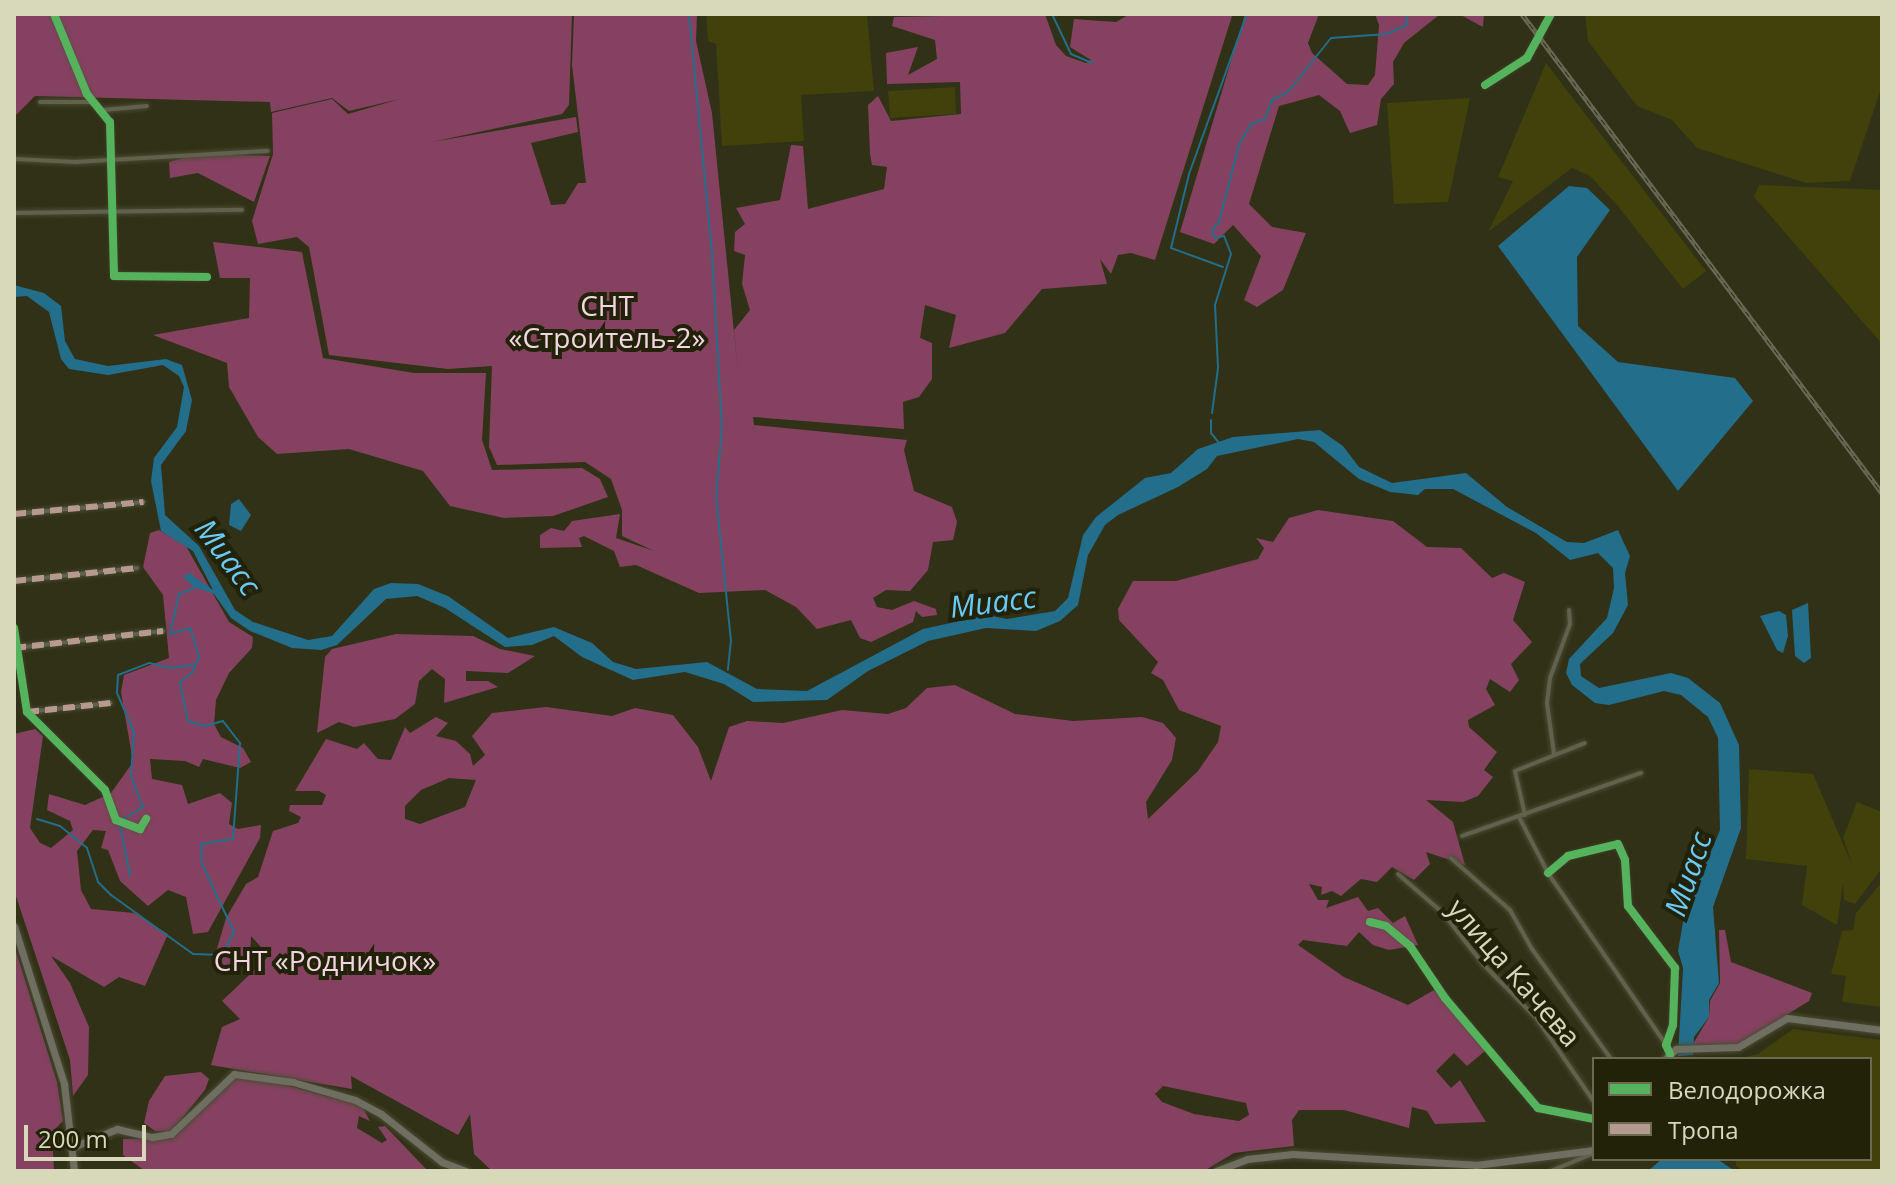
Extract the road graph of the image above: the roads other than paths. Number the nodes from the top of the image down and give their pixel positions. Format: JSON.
{"nodes":[{"id":1,"x":54,"y":14,"type":"edge"},
{"id":2,"x":1551,"y":14,"type":"edge"},
{"id":3,"x":1485,"y":85,"type":"dead end"},
{"id":4,"x":40,"y":102,"type":"dead end"},
{"id":5,"x":93,"y":102,"type":"junction"},
{"id":6,"x":147,"y":106,"type":"dead end"},
{"id":7,"x":103,"y":110,"type":"junction"},
{"id":8,"x":268,"y":151,"type":"dead end"},
{"id":9,"x":14,"y":159,"type":"edge"},
{"id":10,"x":110,"y":159,"type":"junction"},
{"id":11,"x":242,"y":210,"type":"dead end"},
{"id":12,"x":14,"y":213,"type":"edge"},
{"id":13,"x":112,"y":213,"type":"junction"},
{"id":14,"x":207,"y":277,"type":"dead end"},
{"id":15,"x":143,"y":502,"type":"dead end"},
{"id":16,"x":14,"y":514,"type":"edge"},
{"id":17,"x":137,"y":568,"type":"dead end"},
{"id":18,"x":14,"y":581,"type":"edge"},
{"id":19,"x":1569,"y":610,"type":"dead end"},
{"id":20,"x":14,"y":628,"type":"edge"},
{"id":21,"x":163,"y":631,"type":"dead end"},
{"id":22,"x":15,"y":648,"type":"edge"},
{"id":23,"x":111,"y":703,"type":"dead end"},
{"id":24,"x":27,"y":712,"type":"junction"},
{"id":25,"x":1585,"y":743,"type":"dead end"},
{"id":26,"x":1554,"y":754,"type":"junction"},
{"id":27,"x":1641,"y":773,"type":"dead end"},
{"id":28,"x":1523,"y":817,"type":"junction"},
{"id":29,"x":146,"y":819,"type":"dead end"},
{"id":30,"x":1462,"y":836,"type":"dead end"},
{"id":31,"x":1451,"y":858,"type":"dead end"},
{"id":32,"x":1548,"y":873,"type":"junction"},
{"id":33,"x":1398,"y":874,"type":"dead end"},
{"id":34,"x":1370,"y":922,"type":"dead end"},
{"id":35,"x":14,"y":926,"type":"edge"},
{"id":36,"x":1882,"y":1030,"type":"edge"},
{"id":37,"x":1666,"y":1045,"type":"junction"},
{"id":38,"x":1670,"y":1054,"type":"edge"},
{"id":39,"x":1610,"y":1057,"type":"edge"},
{"id":40,"x":1592,"y":1099,"type":"edge"},
{"id":41,"x":1592,"y":1119,"type":"edge"},
{"id":42,"x":73,"y":1147,"type":"junction"},
{"id":43,"x":1592,"y":1152,"type":"edge"},
{"id":44,"x":1592,"y":1153,"type":"edge"},
{"id":45,"x":74,"y":1171,"type":"edge"},
{"id":46,"x":466,"y":1171,"type":"edge"},
{"id":47,"x":1216,"y":1171,"type":"edge"},
{"id":48,"x":1551,"y":1171,"type":"edge"}],
"edges":[{"from":1,"to":5,"type":"street"},
{"from":2,"to":3,"type":"street"},
{"from":4,"to":5,"type":"street"},
{"from":5,"to":7,"type":"street"},
{"from":6,"to":7,"type":"street"},
{"from":7,"to":10,"type":"street"},
{"from":8,"to":10,"type":"street"},
{"from":9,"to":10,"type":"street"},
{"from":10,"to":13,"type":"street"},
{"from":11,"to":13,"type":"street"},
{"from":12,"to":13,"type":"street"},
{"from":13,"to":14,"type":"street"},
{"from":15,"to":16,"type":"street"},
{"from":17,"to":18,"type":"street"},
{"from":19,"to":26,"type":"street"},
{"from":20,"to":22,"type":"street"},
{"from":21,"to":22,"type":"street"},
{"from":22,"to":24,"type":"street"},
{"from":23,"to":24,"type":"street"},
{"from":24,"to":29,"type":"street"},
{"from":25,"to":26,"type":"street"},
{"from":26,"to":28,"type":"street"},
{"from":27,"to":28,"type":"street"},
{"from":28,"to":30,"type":"street"},
{"from":28,"to":32,"type":"street"},
{"from":31,"to":39,"type":"street"},
{"from":32,"to":37,"type":"street"},
{"from":32,"to":37,"type":"street"},
{"from":33,"to":40,"type":"street","name":"улица Качева"},
{"from":34,"to":41,"type":"street"},
{"from":35,"to":42,"type":"main road"},
{"from":36,"to":38,"type":"main road"},
{"from":37,"to":38,"type":"street"},
{"from":42,"to":45,"type":"main road"},
{"from":42,"to":46,"type":"main road"},
{"from":43,"to":47,"type":"main road"},
{"from":44,"to":48,"type":"street"}]}
